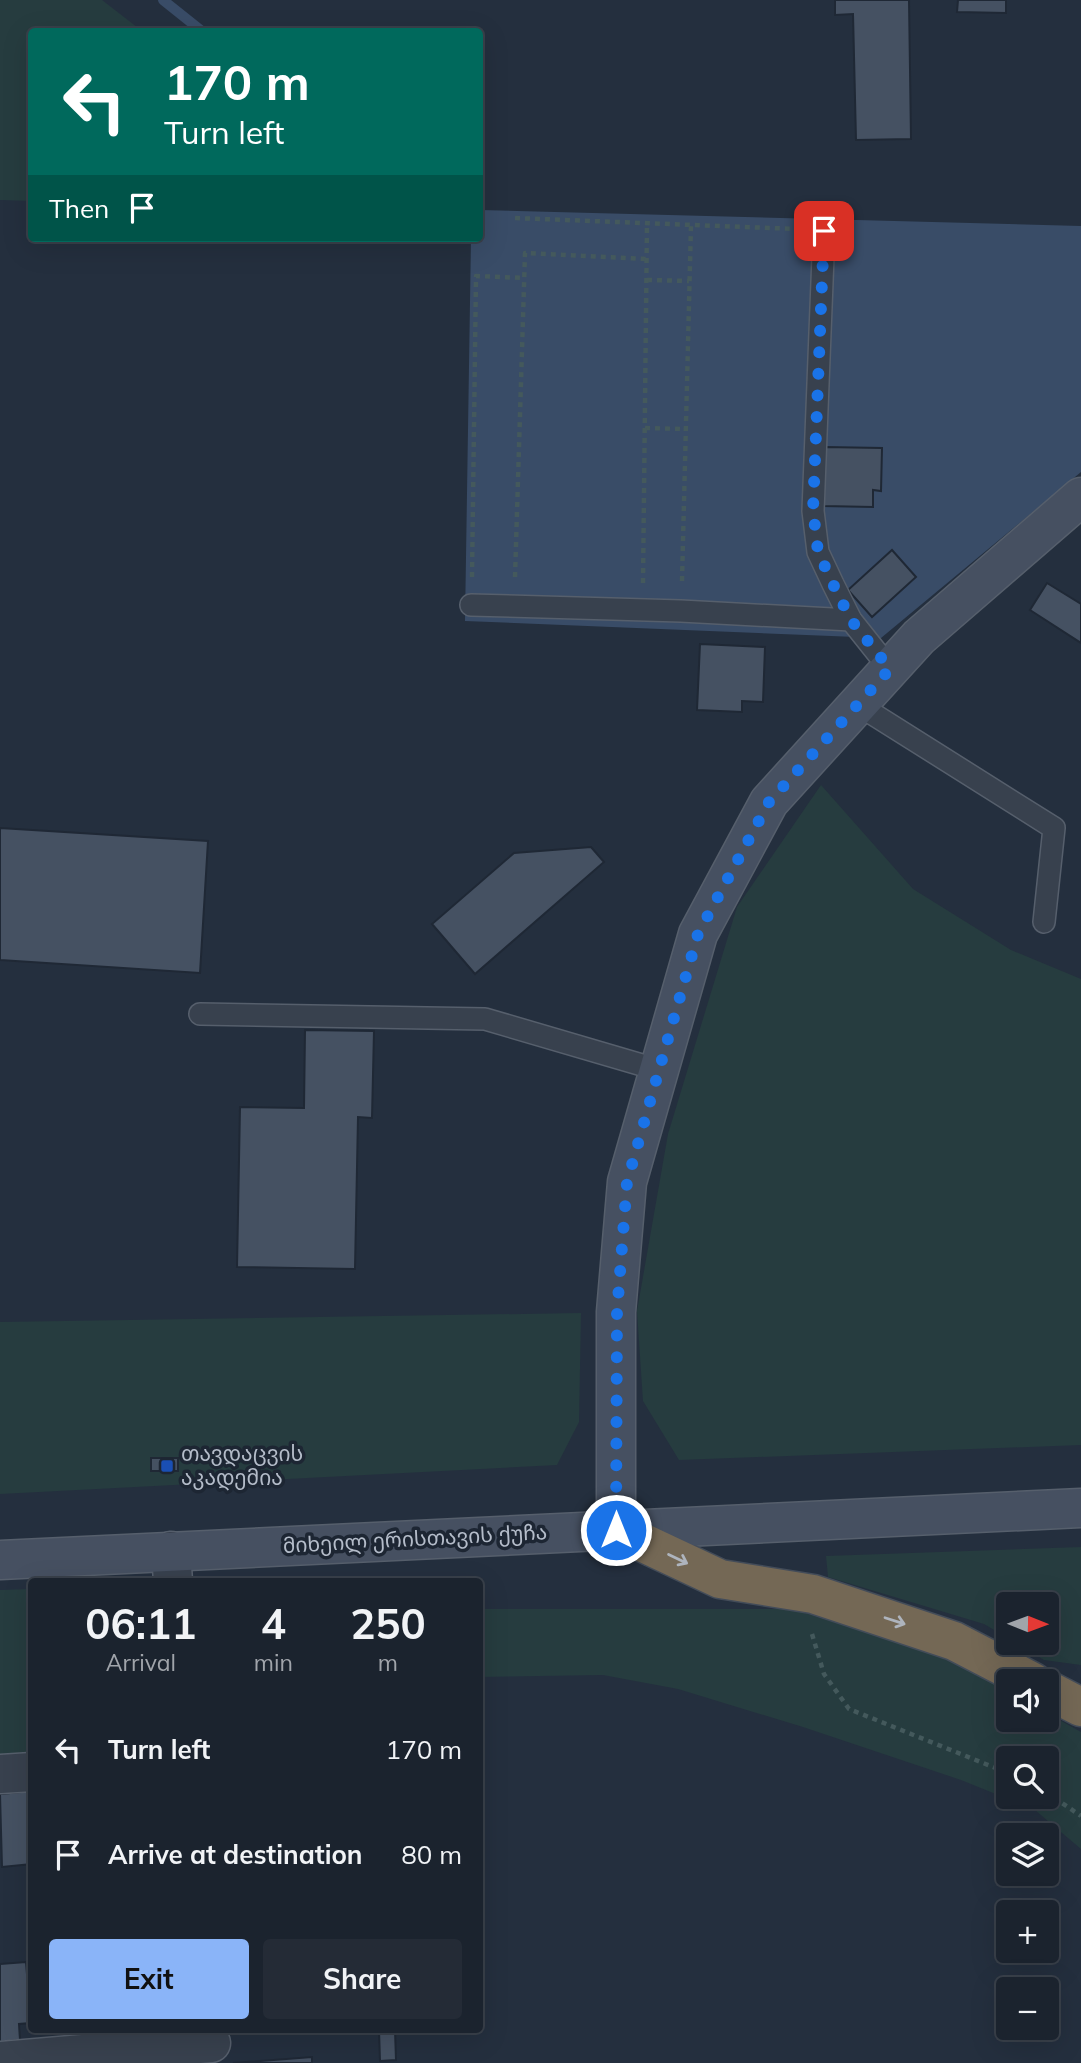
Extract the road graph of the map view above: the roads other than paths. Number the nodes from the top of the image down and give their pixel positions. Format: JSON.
{"nodes":[{"id":1,"x":824,"y":231,"type":"road end"},
{"id":2,"x":1081,"y":497,"type":"edge"},
{"id":3,"x":471,"y":605,"type":"road end"},
{"id":4,"x":851,"y":620,"type":"junction"},
{"id":5,"x":890,"y":669,"type":"junction"},
{"id":6,"x":857,"y":704,"type":"junction"},
{"id":7,"x":1044,"y":922,"type":"dead end"},
{"id":8,"x":201,"y":1014,"type":"dead end"},
{"id":9,"x":659,"y":1070,"type":"junction"},
{"id":10,"x":1081,"y":1508,"type":"edge"},
{"id":11,"x":616,"y":1530,"type":"junction"},
{"id":12,"x":0,"y":1560,"type":"edge"},
{"id":13,"x":172,"y":1566,"type":"edge"},
{"id":14,"x":1008,"y":1669,"type":"edge"},
{"id":15,"x":1059,"y":1696,"type":"edge"},
{"id":16,"x":1081,"y":1707,"type":"edge"},
{"id":17,"x":28,"y":1772,"type":"edge"},
{"id":18,"x":0,"y":1774,"type":"edge"},
{"id":19,"x":211,"y":2045,"type":"edge"},
{"id":20,"x":0,"y":2061,"type":"edge"}],
"edges":[{"from":1,"to":4,"type":"lane"},
{"from":2,"to":5,"type":"main road"},
{"from":3,"to":4,"type":"lane"},
{"from":4,"to":5,"type":"lane"},
{"from":5,"to":6,"type":"main road"},
{"from":6,"to":7,"type":"lane"},
{"from":6,"to":9,"type":"main road"},
{"from":8,"to":9,"type":"lane"},
{"from":9,"to":11,"type":"main road"},
{"from":10,"to":11,"type":"main road","name":"მიხეილ ერისთავის ქუჩა"},
{"from":11,"to":13,"type":"main road","name":"მიხეილ ერისთავის ქუჩა"},
{"from":11,"to":14,"type":"highway","one_way":true},
{"from":12,"to":13,"type":"main road","name":"მიხეილ ერისთავის ქუჩა"},
{"from":15,"to":16,"type":"highway"},
{"from":17,"to":18,"type":"street"},
{"from":19,"to":20,"type":"street"}]}
